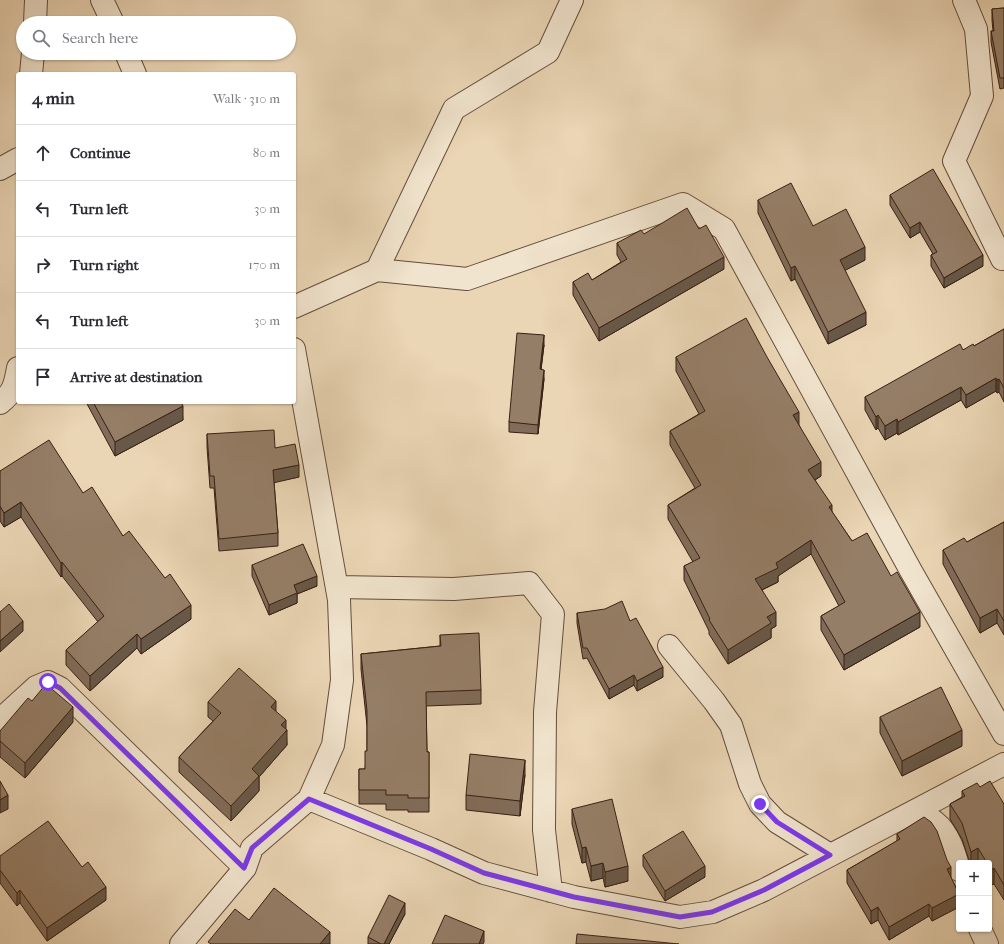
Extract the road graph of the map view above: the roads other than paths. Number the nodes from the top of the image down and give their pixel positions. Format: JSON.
{"nodes":[{"id":1,"x":36,"y":0,"type":"edge"},
{"id":2,"x":102,"y":0,"type":"edge"},
{"id":3,"x":572,"y":0,"type":"edge"},
{"id":4,"x":964,"y":0,"type":"edge"},
{"id":5,"x":35,"y":16,"type":"edge"},
{"id":6,"x":110,"y":16,"type":"edge"},
{"id":7,"x":32,"y":60,"type":"edge"},
{"id":8,"x":129,"y":60,"type":"edge"},
{"id":9,"x":31,"y":72,"type":"edge"},
{"id":10,"x":134,"y":72,"type":"edge"},
{"id":11,"x":16,"y":160,"type":"edge"},
{"id":12,"x":0,"y":169,"type":"edge"},
{"id":13,"x":1002,"y":259,"type":"dead end"},
{"id":14,"x":377,"y":270,"type":"junction"},
{"id":15,"x":296,"y":306,"type":"edge"},
{"id":16,"x":296,"y":360,"type":"edge"},
{"id":17,"x":16,"y":378,"type":"edge"},
{"id":18,"x":0,"y":403,"type":"edge"},
{"id":19,"x":337,"y":588,"type":"junction"},
{"id":20,"x":669,"y":646,"type":"dead end"},
{"id":21,"x":0,"y":720,"type":"edge"},
{"id":22,"x":1004,"y":734,"type":"edge"},
{"id":23,"x":1004,"y":764,"type":"edge"},
{"id":24,"x":309,"y":799,"type":"junction"},
{"id":25,"x":916,"y":811,"type":"junction"},
{"id":26,"x":830,"y":855,"type":"junction"},
{"id":27,"x":956,"y":860,"type":"edge"},
{"id":28,"x":244,"y":868,"type":"junction"},
{"id":29,"x":551,"y":891,"type":"junction"},
{"id":30,"x":981,"y":932,"type":"edge"},
{"id":31,"x":182,"y":943,"type":"edge"},
{"id":32,"x":987,"y":944,"type":"edge"}],
"edges":[{"from":1,"to":5,"type":"street"},
{"from":2,"to":6,"type":"street"},
{"from":3,"to":14,"type":"street"},
{"from":4,"to":13,"type":"street"},
{"from":7,"to":9,"type":"street"},
{"from":8,"to":10,"type":"street"},
{"from":11,"to":12,"type":"street"},
{"from":14,"to":15,"type":"street"},
{"from":14,"to":22,"type":"street"},
{"from":16,"to":19,"type":"street"},
{"from":17,"to":18,"type":"street"},
{"from":19,"to":24,"type":"street"},
{"from":19,"to":29,"type":"street"},
{"from":20,"to":26,"type":"street"},
{"from":21,"to":28,"type":"street"},
{"from":23,"to":25,"type":"street"},
{"from":24,"to":28,"type":"street"},
{"from":24,"to":29,"type":"street"},
{"from":25,"to":26,"type":"street"},
{"from":25,"to":27,"type":"street"},
{"from":26,"to":29,"type":"street"},
{"from":28,"to":31,"type":"street"},
{"from":30,"to":32,"type":"street"}]}
